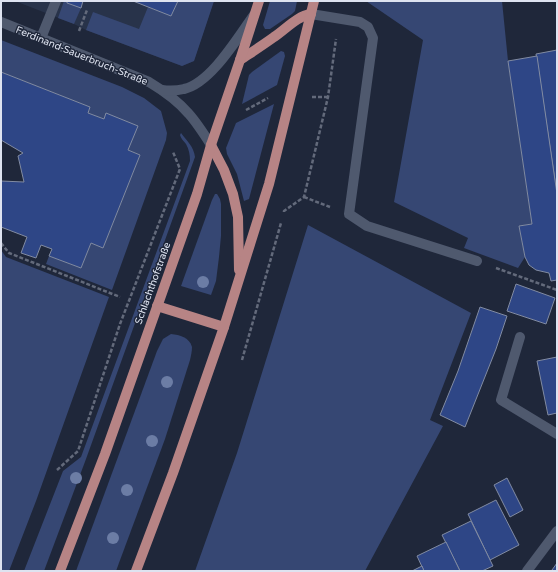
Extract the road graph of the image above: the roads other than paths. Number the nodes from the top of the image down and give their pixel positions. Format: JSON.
{"nodes":[{"id":1,"x":56,"y":1,"type":"edge"},
{"id":2,"x":259,"y":1,"type":"edge"},
{"id":3,"x":314,"y":1,"type":"edge"},
{"id":4,"x":256,"y":12,"type":"junction"},
{"id":5,"x":311,"y":14,"type":"junction"},
{"id":6,"x":1,"y":22,"type":"edge"},
{"id":7,"x":41,"y":38,"type":"junction"},
{"id":8,"x":240,"y":60,"type":"junction"},
{"id":9,"x":162,"y":90,"type":"junction"},
{"id":10,"x":211,"y":145,"type":"junction"},
{"id":11,"x":477,"y":260,"type":"road end"},
{"id":12,"x":240,"y":278,"type":"junction"},
{"id":13,"x":157,"y":306,"type":"junction"},
{"id":14,"x":224,"y":327,"type":"junction"},
{"id":15,"x":520,"y":337,"type":"dead end"},
{"id":16,"x":557,"y":434,"type":"edge"},
{"id":17,"x":557,"y":532,"type":"edge"},
{"id":18,"x":60,"y":571,"type":"edge"},
{"id":19,"x":136,"y":571,"type":"edge"},
{"id":20,"x":527,"y":571,"type":"edge"}],
"edges":[{"from":1,"to":7,"type":"street"},
{"from":2,"to":4,"type":"main road","name":"Schlachthofstraße"},
{"from":3,"to":5,"type":"main road"},
{"from":4,"to":8,"type":"main road","name":"Schlachthofstraße"},
{"from":4,"to":9,"type":"street"},
{"from":5,"to":8,"type":"main road"},
{"from":5,"to":11,"type":"street"},
{"from":5,"to":12,"type":"main road"},
{"from":6,"to":7,"type":"street","name":"Ferdinand-Sauerbruch-Straße"},
{"from":7,"to":9,"type":"street","name":"Ferdinand-Sauerbruch-Straße"},
{"from":8,"to":10,"type":"main road","name":"Schlachthofstraße"},
{"from":9,"to":10,"type":"street","name":"Ferdinand-Sauerbruch-Straße"},
{"from":10,"to":12,"type":"main road"},
{"from":10,"to":13,"type":"main road","name":"Schlachthofstraße"},
{"from":12,"to":14,"type":"main road"},
{"from":13,"to":14,"type":"main road"},
{"from":13,"to":18,"type":"main road","name":"Schlachthofstraße"},
{"from":14,"to":19,"type":"main road"},
{"from":15,"to":16,"type":"street"},
{"from":17,"to":20,"type":"street"}]}
